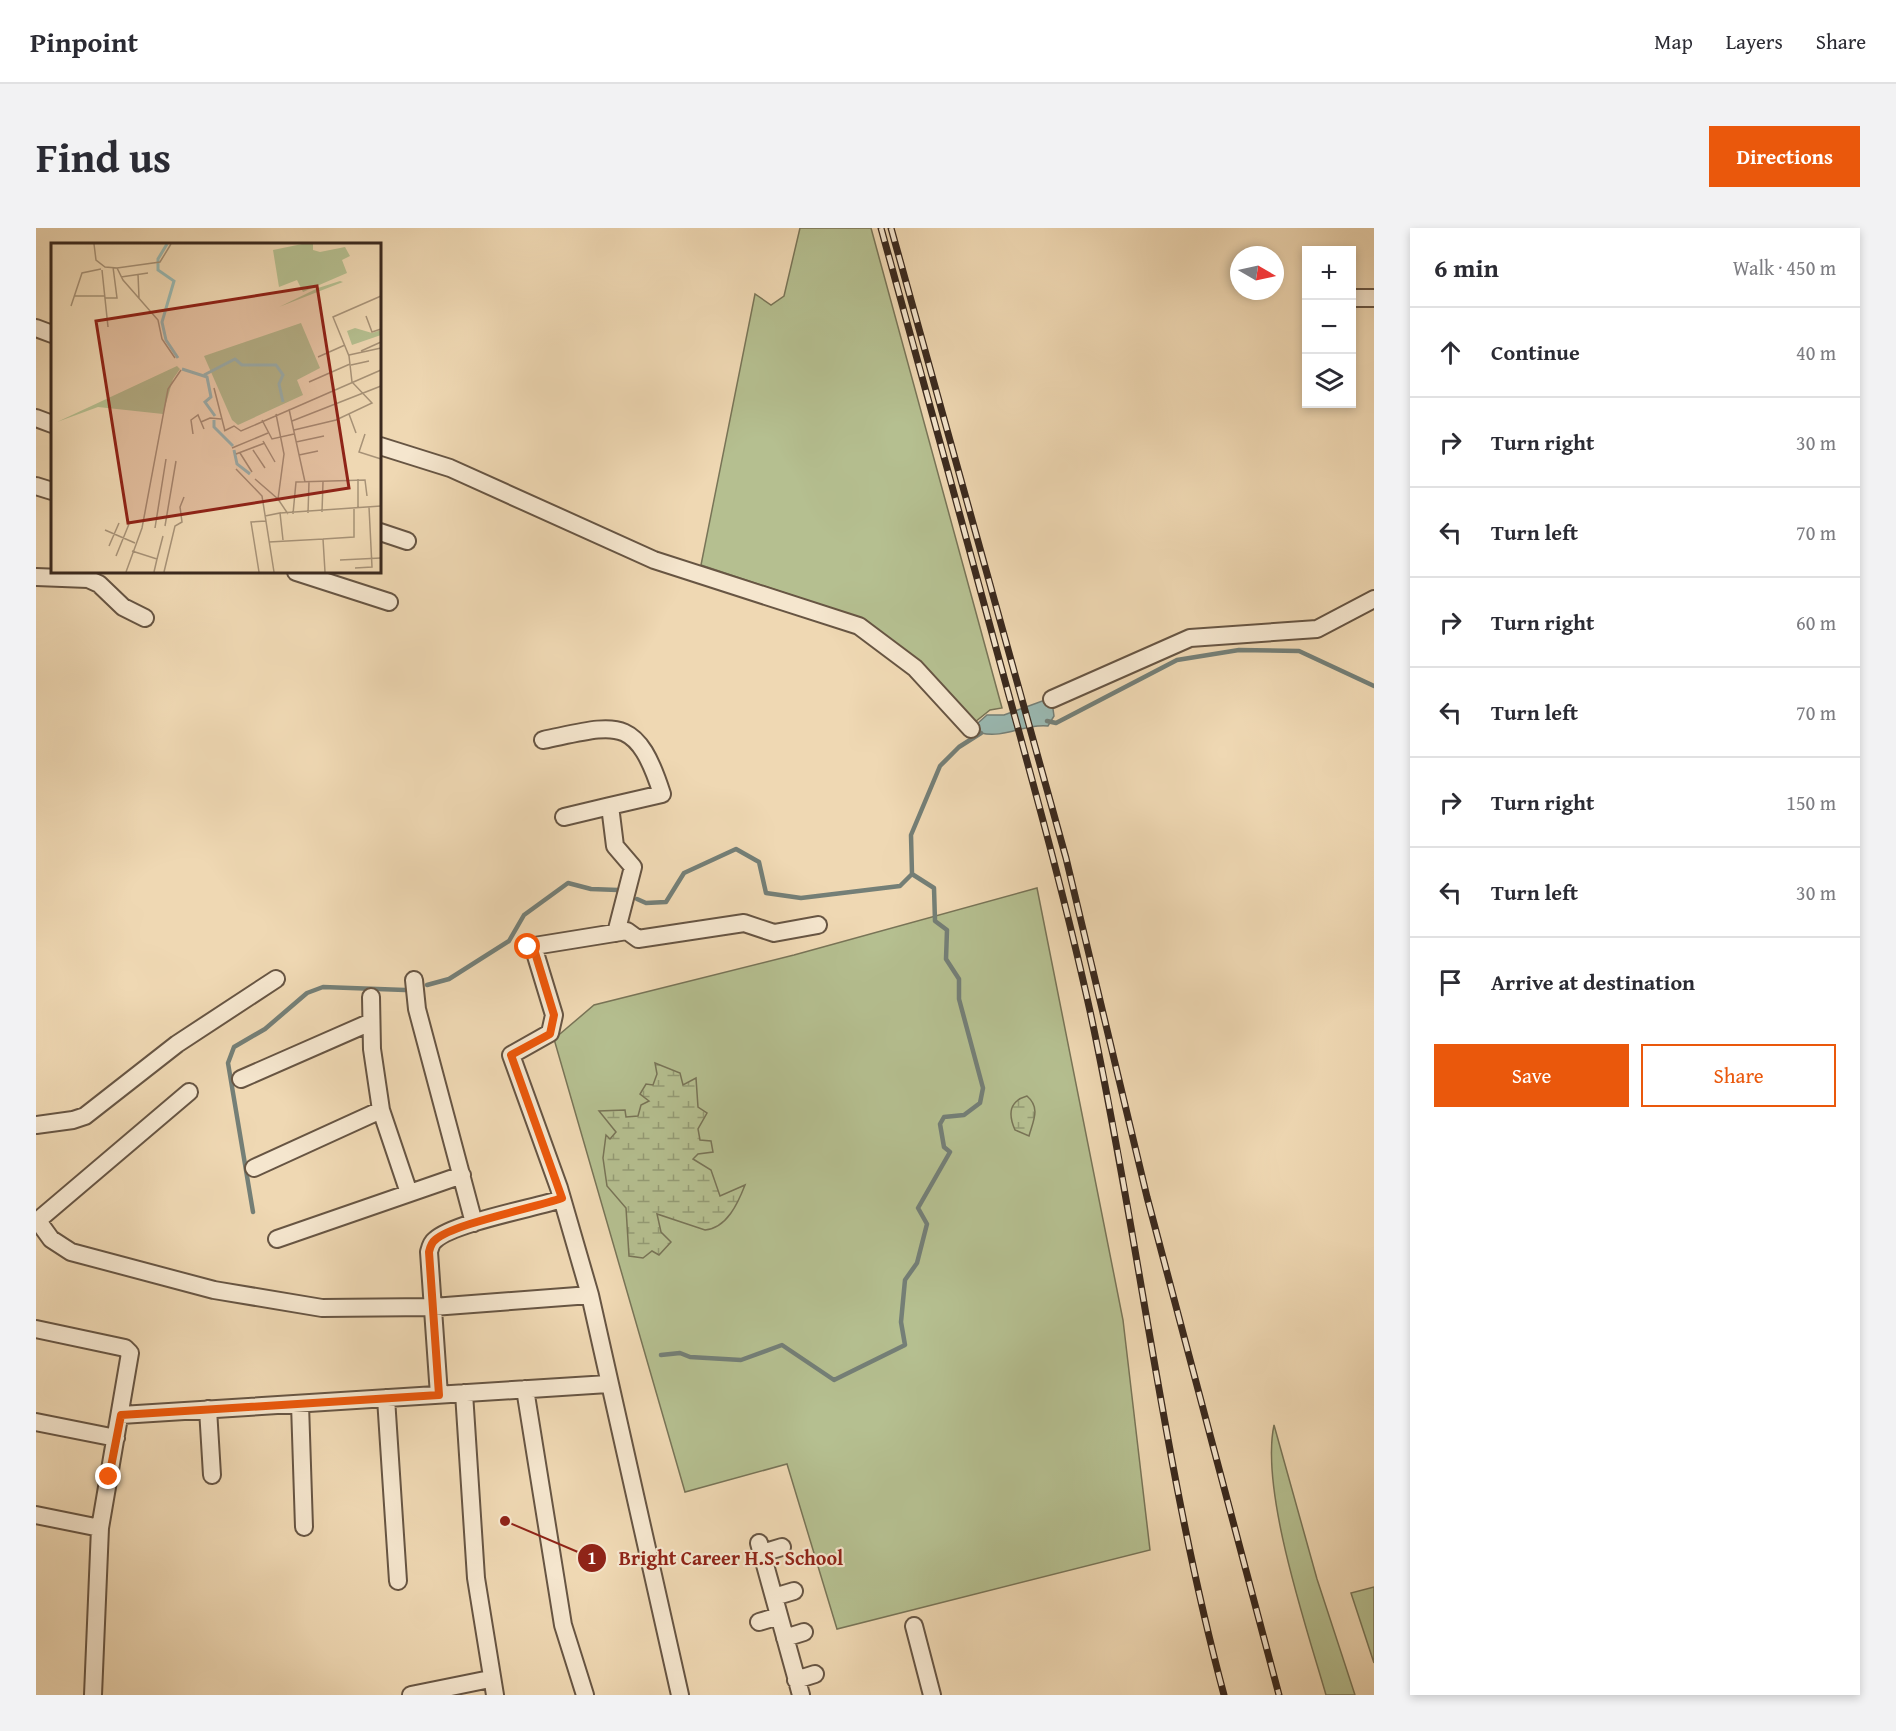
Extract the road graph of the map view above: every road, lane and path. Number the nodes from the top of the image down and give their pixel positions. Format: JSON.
{"nodes":[{"id":1,"x":1356,"y":298,"type":"edge"},
{"id":2,"x":1374,"y":298,"type":"edge"},
{"id":3,"x":36,"y":328,"type":"edge"},
{"id":4,"x":51,"y":334,"type":"edge"},
{"id":5,"x":36,"y":418,"type":"edge"},
{"id":6,"x":51,"y":423,"type":"edge"},
{"id":7,"x":381,"y":446,"type":"edge"},
{"id":8,"x":36,"y":486,"type":"edge"},
{"id":9,"x":51,"y":491,"type":"edge"},
{"id":10,"x":381,"y":532,"type":"edge"},
{"id":11,"x":407,"y":541,"type":"dead end"},
{"id":12,"x":299,"y":573,"type":"edge"},
{"id":13,"x":36,"y":577,"type":"edge"},
{"id":14,"x":1374,"y":599,"type":"edge"},
{"id":15,"x":388,"y":602,"type":"dead end"},
{"id":16,"x":145,"y":618,"type":"dead end"},
{"id":17,"x":1052,"y":699,"type":"dead end"},
{"id":18,"x":971,"y":729,"type":"dead end"},
{"id":19,"x":543,"y":740,"type":"dead end"},
{"id":20,"x":610,"y":806,"type":"junction"},
{"id":21,"x":564,"y":817,"type":"dead end"},
{"id":22,"x":818,"y":925,"type":"dead end"},
{"id":23,"x":616,"y":933,"type":"junction"},
{"id":24,"x":276,"y":979,"type":"dead end"},
{"id":25,"x":414,"y":980,"type":"dead end"},
{"id":26,"x":371,"y":997,"type":"dead end"},
{"id":27,"x":371,"y":1022,"type":"junction"},
{"id":28,"x":241,"y":1079,"type":"dead end"},
{"id":29,"x":189,"y":1092,"type":"dead end"},
{"id":30,"x":381,"y":1110,"type":"junction"},
{"id":31,"x":36,"y":1125,"type":"edge"},
{"id":32,"x":254,"y":1168,"type":"dead end"},
{"id":33,"x":462,"y":1175,"type":"junction"},
{"id":34,"x":409,"y":1194,"type":"junction"},
{"id":35,"x":562,"y":1198,"type":"junction"},
{"id":36,"x":37,"y":1222,"type":"edge"},
{"id":37,"x":474,"y":1223,"type":"junction"},
{"id":38,"x":277,"y":1239,"type":"dead end"},
{"id":39,"x":590,"y":1295,"type":"junction"},
{"id":40,"x":433,"y":1307,"type":"junction"},
{"id":41,"x":36,"y":1329,"type":"edge"},
{"id":42,"x":608,"y":1384,"type":"junction"},
{"id":43,"x":525,"y":1389,"type":"junction"},
{"id":44,"x":464,"y":1393,"type":"junction"},
{"id":45,"x":439,"y":1395,"type":"junction"},
{"id":46,"x":386,"y":1398,"type":"junction"},
{"id":47,"x":300,"y":1404,"type":"junction"},
{"id":48,"x":208,"y":1409,"type":"junction"},
{"id":49,"x":121,"y":1415,"type":"junction"},
{"id":50,"x":36,"y":1422,"type":"edge"},
{"id":51,"x":116,"y":1438,"type":"junction"},
{"id":52,"x":212,"y":1475,"type":"dead end"},
{"id":53,"x":36,"y":1515,"type":"edge"},
{"id":54,"x":304,"y":1527,"type":"dead end"},
{"id":55,"x":100,"y":1528,"type":"junction"},
{"id":56,"x":782,"y":1547,"type":"dead end"},
{"id":57,"x":398,"y":1581,"type":"dead end"},
{"id":58,"x":794,"y":1591,"type":"dead end"},
{"id":59,"x":774,"y":1597,"type":"junction"},
{"id":60,"x":779,"y":1616,"type":"junction"},
{"id":61,"x":759,"y":1622,"type":"dead end"},
{"id":62,"x":914,"y":1626,"type":"dead end"},
{"id":63,"x":804,"y":1632,"type":"dead end"},
{"id":64,"x":785,"y":1638,"type":"junction"},
{"id":65,"x":815,"y":1674,"type":"dead end"},
{"id":66,"x":492,"y":1687,"type":"edge"},
{"id":67,"x":798,"y":1687,"type":"edge"},
{"id":68,"x":93,"y":1695,"type":"edge"},
{"id":69,"x":411,"y":1695,"type":"edge"},
{"id":70,"x":585,"y":1695,"type":"edge"},
{"id":71,"x":680,"y":1695,"type":"edge"},
{"id":72,"x":932,"y":1695,"type":"edge"}],
"edges":[{"from":1,"to":2,"type":"street"},
{"from":3,"to":4,"type":"street"},
{"from":5,"to":6,"type":"street"},
{"from":7,"to":18,"type":"street"},
{"from":8,"to":9,"type":"street"},
{"from":10,"to":11,"type":"street"},
{"from":12,"to":15,"type":"street"},
{"from":13,"to":16,"type":"street"},
{"from":14,"to":17,"type":"street"},
{"from":19,"to":20,"type":"street"},
{"from":20,"to":21,"type":"street"},
{"from":20,"to":23,"type":"street"},
{"from":22,"to":23,"type":"street"},
{"from":23,"to":35,"type":"street"},
{"from":24,"to":31,"type":"street"},
{"from":25,"to":33,"type":"street"},
{"from":26,"to":27,"type":"street"},
{"from":27,"to":28,"type":"street"},
{"from":27,"to":30,"type":"street"},
{"from":29,"to":36,"type":"street"},
{"from":30,"to":32,"type":"street"},
{"from":30,"to":34,"type":"street"},
{"from":33,"to":34,"type":"street"},
{"from":33,"to":37,"type":"street"},
{"from":34,"to":38,"type":"street"},
{"from":35,"to":37,"type":"street"},
{"from":35,"to":39,"type":"street"},
{"from":36,"to":40,"type":"street"},
{"from":37,"to":40,"type":"street"},
{"from":39,"to":40,"type":"street"},
{"from":39,"to":42,"type":"street"},
{"from":40,"to":45,"type":"street"},
{"from":41,"to":49,"type":"street"},
{"from":42,"to":43,"type":"street"},
{"from":42,"to":71,"type":"street"},
{"from":43,"to":44,"type":"street"},
{"from":43,"to":70,"type":"street"},
{"from":44,"to":45,"type":"street"},
{"from":44,"to":66,"type":"street"},
{"from":45,"to":46,"type":"street"},
{"from":46,"to":47,"type":"street"},
{"from":46,"to":57,"type":"street"},
{"from":47,"to":48,"type":"street"},
{"from":47,"to":54,"type":"street"},
{"from":48,"to":49,"type":"street"},
{"from":48,"to":52,"type":"street"},
{"from":49,"to":51,"type":"street"},
{"from":50,"to":51,"type":"street"},
{"from":51,"to":55,"type":"street"},
{"from":53,"to":55,"type":"street"},
{"from":55,"to":68,"type":"street"},
{"from":56,"to":59,"type":"street"},
{"from":58,"to":59,"type":"street"},
{"from":59,"to":60,"type":"street"},
{"from":60,"to":61,"type":"street"},
{"from":60,"to":64,"type":"street"},
{"from":62,"to":72,"type":"street"},
{"from":63,"to":64,"type":"street"},
{"from":64,"to":67,"type":"street"},
{"from":65,"to":67,"type":"street"},
{"from":66,"to":69,"type":"street"}]}
